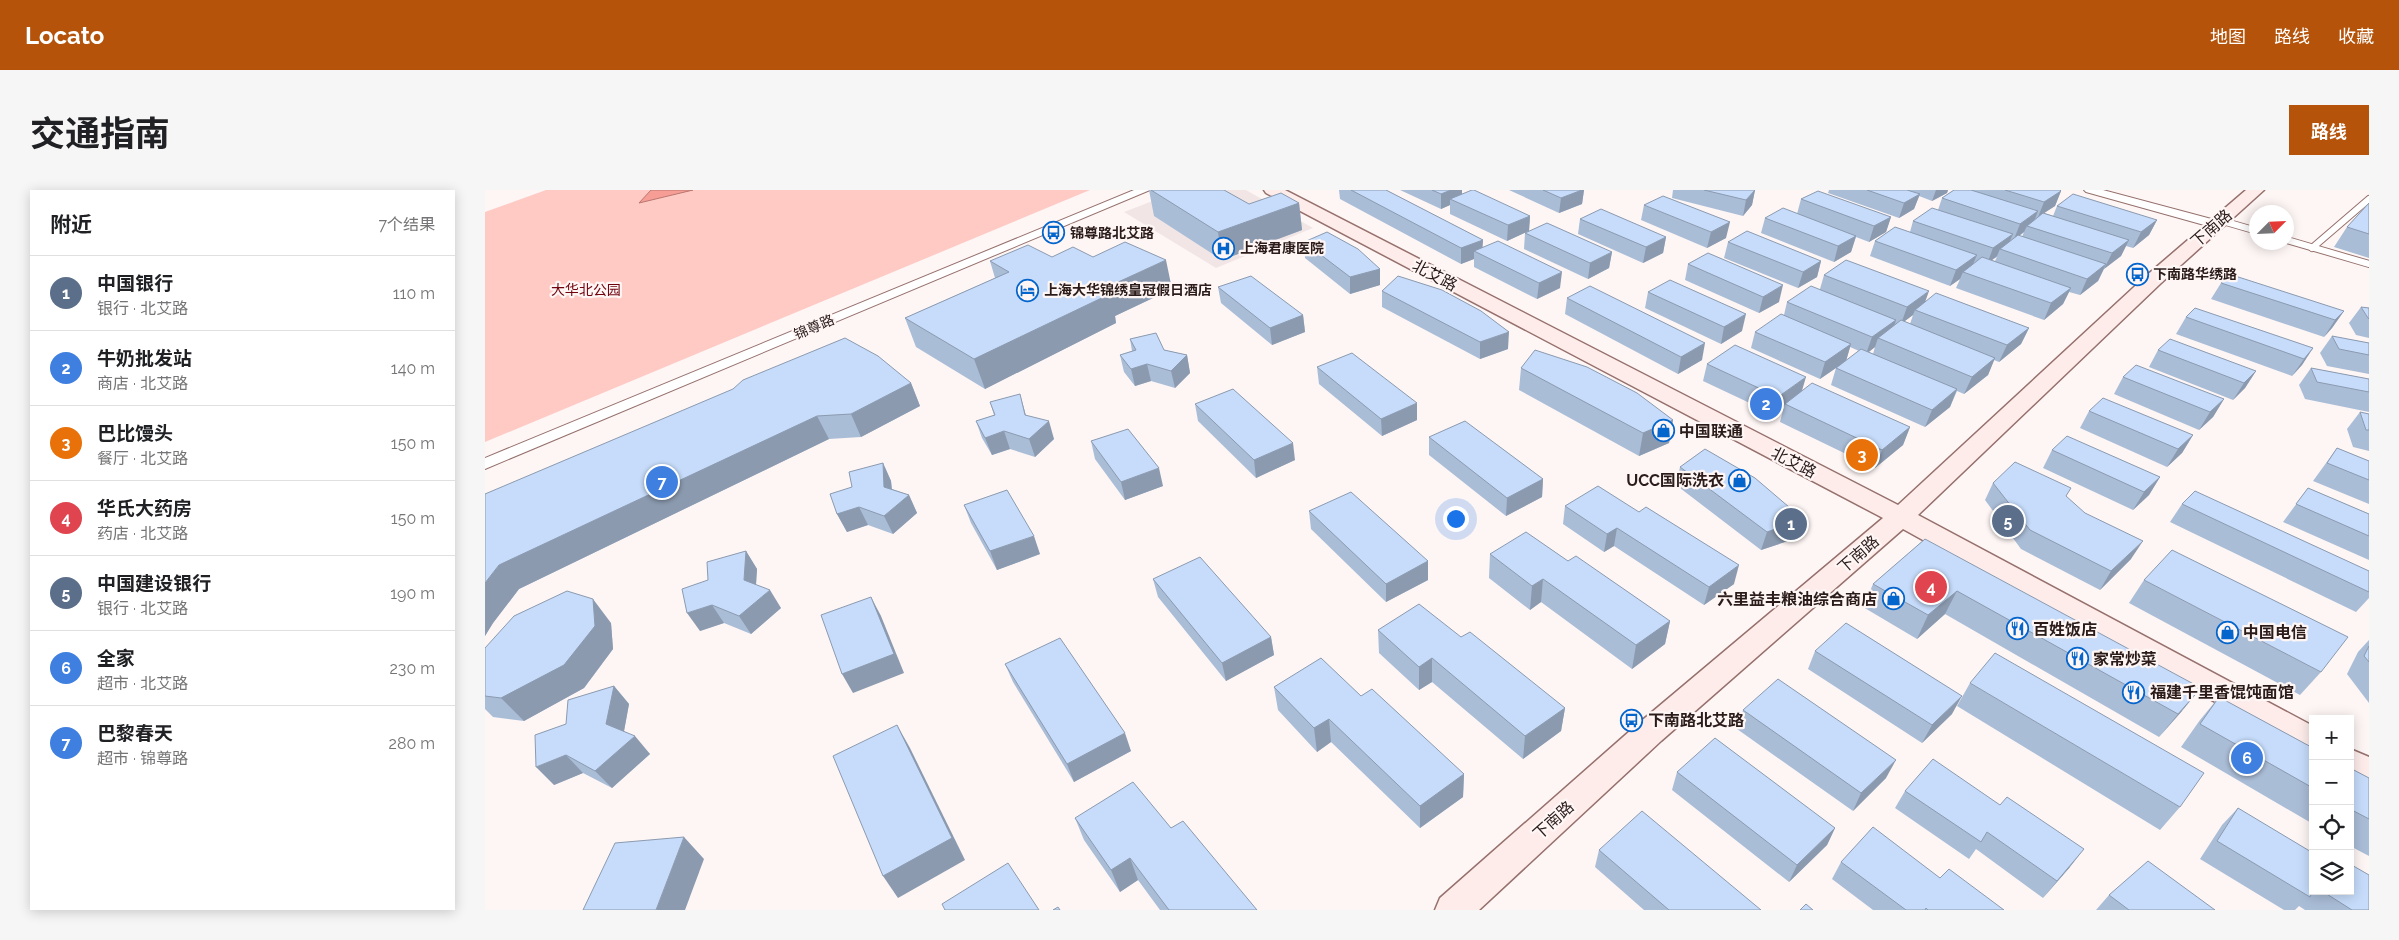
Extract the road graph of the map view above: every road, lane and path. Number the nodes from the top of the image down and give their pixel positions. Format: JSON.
{"nodes":[{"id":1,"x":1124,"y":190,"type":"edge"},
{"id":2,"x":1143,"y":190,"type":"edge"},
{"id":3,"x":1272,"y":190,"type":"edge"},
{"id":4,"x":2090,"y":190,"type":"edge"},
{"id":5,"x":2256,"y":190,"type":"edge"},
{"id":6,"x":2369,"y":199,"type":"edge"},
{"id":7,"x":2217,"y":222,"type":"junction"},
{"id":8,"x":2249,"y":229,"type":"edge"},
{"id":9,"x":2294,"y":242,"type":"edge"},
{"id":10,"x":2312,"y":248,"type":"junction"},
{"id":11,"x":2369,"y":264,"type":"edge"},
{"id":12,"x":485,"y":453,"type":"edge"},
{"id":13,"x":485,"y":464,"type":"edge"},
{"id":14,"x":1901,"y":517,"type":"junction"},
{"id":15,"x":2309,"y":739,"type":"edge"},
{"id":16,"x":2354,"y":764,"type":"edge"},
{"id":17,"x":2369,"y":772,"type":"edge"},
{"id":18,"x":1453,"y":910,"type":"edge"}],
"edges":[{"from":1,"to":12,"type":"street","name":"锦尊路"},
{"from":2,"to":13,"type":"street","name":"锦尊路"},
{"from":3,"to":14,"type":"street","name":"北艾路"},
{"from":4,"to":7,"type":"street"},
{"from":5,"to":7,"type":"street","name":"下南路"},
{"from":6,"to":10,"type":"lane"},
{"from":7,"to":8,"type":"lane"},
{"from":7,"to":14,"type":"street","name":"下南路"},
{"from":9,"to":10,"type":"lane"},
{"from":10,"to":11,"type":"lane"},
{"from":14,"to":15,"type":"street","name":"北艾路"},
{"from":14,"to":18,"type":"street","name":"下南路"},
{"from":16,"to":17,"type":"street"}]}
